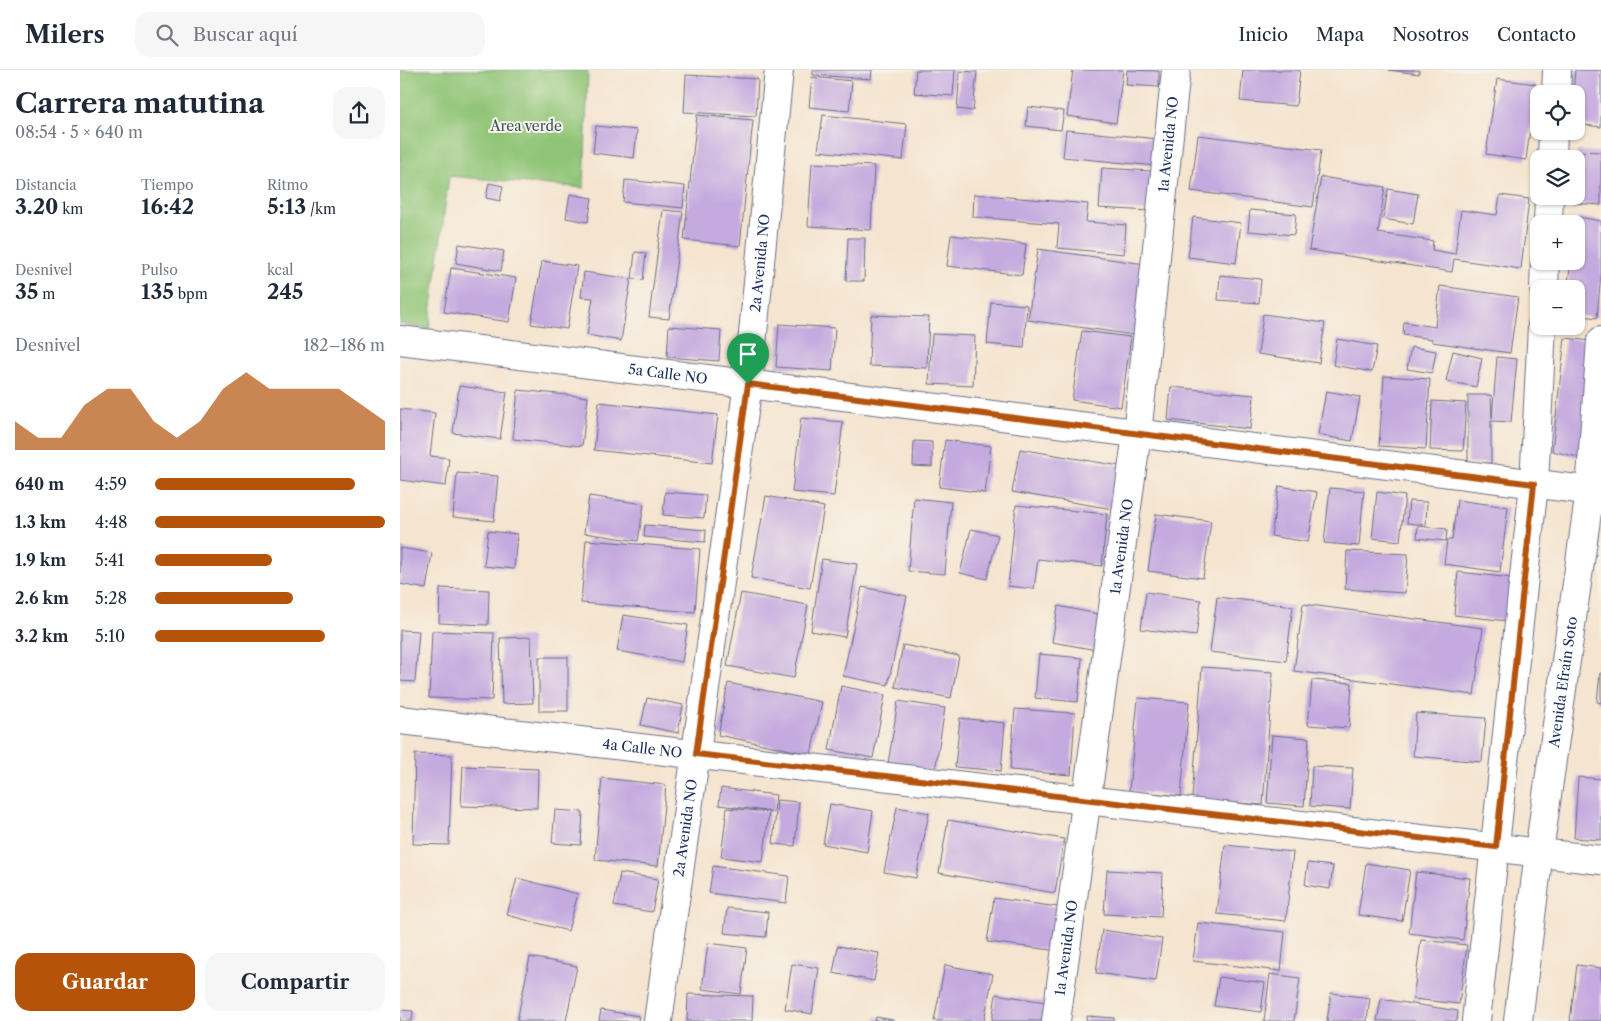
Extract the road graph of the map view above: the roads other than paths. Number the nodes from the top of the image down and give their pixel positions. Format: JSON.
{"nodes":[{"id":1,"x":779,"y":70,"type":"edge"},
{"id":2,"x":1176,"y":70,"type":"edge"},
{"id":3,"x":1557,"y":70,"type":"edge"},
{"id":4,"x":1556,"y":85,"type":"edge"},
{"id":5,"x":1542,"y":335,"type":"edge"},
{"id":6,"x":400,"y":340,"type":"edge"},
{"id":7,"x":1601,"y":341,"type":"edge"},
{"id":8,"x":748,"y":384,"type":"junction"},
{"id":9,"x":1137,"y":434,"type":"junction"},
{"id":10,"x":1534,"y":484,"type":"junction"},
{"id":11,"x":1595,"y":492,"type":"edge"},
{"id":12,"x":400,"y":720,"type":"edge"},
{"id":13,"x":696,"y":754,"type":"junction"},
{"id":14,"x":1087,"y":800,"type":"junction"},
{"id":15,"x":1496,"y":847,"type":"junction"},
{"id":16,"x":1539,"y":852,"type":"junction"},
{"id":17,"x":1601,"y":860,"type":"edge"},
{"id":18,"x":658,"y":1021,"type":"edge"},
{"id":19,"x":1056,"y":1021,"type":"edge"},
{"id":20,"x":1476,"y":1021,"type":"edge"},
{"id":21,"x":1518,"y":1021,"type":"edge"}],
"edges":[{"from":1,"to":8,"type":"street","name":"2a Avenida NO"},
{"from":2,"to":9,"type":"street","name":"1a Avenida NO"},
{"from":3,"to":4,"type":"street"},
{"from":5,"to":10,"type":"street"},
{"from":6,"to":8,"type":"street","name":"5a Calle NO"},
{"from":7,"to":11,"type":"street","name":"Avenida Efraín Soto"},
{"from":8,"to":9,"type":"street","name":"5a Calle NO"},
{"from":8,"to":13,"type":"street","name":"2a Avenida NO"},
{"from":9,"to":10,"type":"street","name":"5a Calle NO"},
{"from":9,"to":14,"type":"street","name":"1a Avenida NO"},
{"from":10,"to":11,"type":"street","name":"5a Calle NO"},
{"from":10,"to":15,"type":"street"},
{"from":11,"to":16,"type":"street","name":"Avenida Efraín Soto"},
{"from":12,"to":13,"type":"street","name":"4a Calle NO"},
{"from":13,"to":14,"type":"street","name":"4a Calle NO"},
{"from":13,"to":18,"type":"street","name":"2a Avenida NO"},
{"from":14,"to":15,"type":"street","name":"4a Calle NO"},
{"from":14,"to":19,"type":"street","name":"1a Avenida NO"},
{"from":15,"to":16,"type":"street","name":"4a Calle NO"},
{"from":15,"to":20,"type":"street"},
{"from":16,"to":17,"type":"street","name":"4a Calle NO"},
{"from":16,"to":21,"type":"street","name":"Avenida Efraín Soto"}]}
